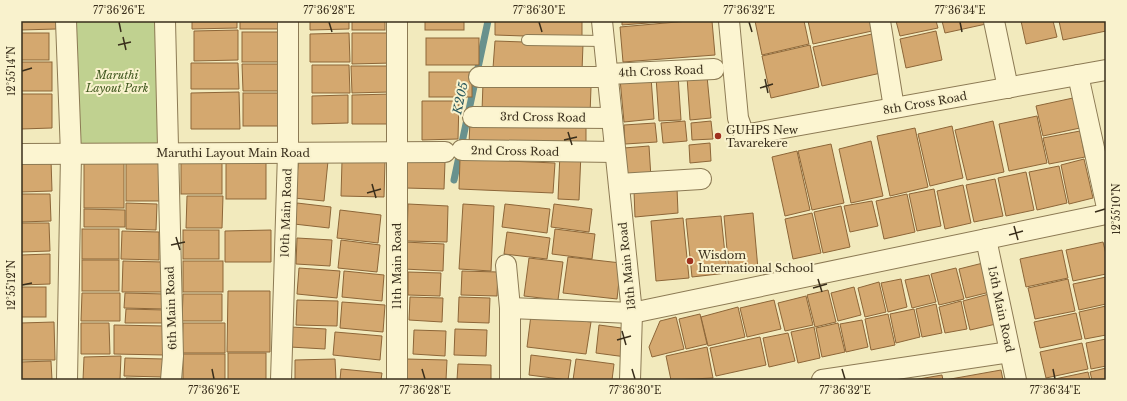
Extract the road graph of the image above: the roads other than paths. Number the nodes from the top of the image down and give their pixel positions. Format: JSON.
{"nodes":[{"id":1,"x":66,"y":21,"type":"edge"},
{"id":2,"x":165,"y":21,"type":"edge"},
{"id":3,"x":288,"y":21,"type":"edge"},
{"id":4,"x":397,"y":21,"type":"edge"},
{"id":5,"x":602,"y":21,"type":"edge"},
{"id":6,"x":729,"y":21,"type":"edge"},
{"id":7,"x":880,"y":21,"type":"edge"},
{"id":8,"x":994,"y":21,"type":"edge"},
{"id":9,"x":527,"y":40,"type":"dead end"},
{"id":10,"x":604,"y":41,"type":"junction"},
{"id":11,"x":714,"y":69,"type":"dead end"},
{"id":12,"x":1106,"y":70,"type":"edge"},
{"id":13,"x":608,"y":75,"type":"junction"},
{"id":14,"x":1078,"y":76,"type":"junction"},
{"id":15,"x":479,"y":77,"type":"dead end"},
{"id":16,"x":1008,"y":88,"type":"junction"},
{"id":17,"x":894,"y":108,"type":"junction"},
{"id":18,"x":473,"y":116,"type":"dead end"},
{"id":19,"x":612,"y":118,"type":"junction"},
{"id":20,"x":453,"y":151,"type":"joint"},
{"id":21,"x":397,"y":152,"type":"junction"},
{"id":22,"x":616,"y":152,"type":"junction"},
{"id":23,"x":288,"y":153,"type":"junction"},
{"id":24,"x":21,"y":154,"type":"edge"},
{"id":25,"x":71,"y":154,"type":"junction"},
{"id":26,"x":167,"y":154,"type":"junction"},
{"id":27,"x":701,"y":178,"type":"dead end"},
{"id":28,"x":619,"y":184,"type":"junction"},
{"id":29,"x":1106,"y":203,"type":"edge"},
{"id":30,"x":1106,"y":214,"type":"edge"},
{"id":31,"x":986,"y":239,"type":"junction"},
{"id":32,"x":506,"y":265,"type":"dead end"},
{"id":33,"x":510,"y":308,"type":"junction"},
{"id":34,"x":632,"y":313,"type":"junction"},
{"id":35,"x":1010,"y":352,"type":"junction"},
{"id":36,"x":67,"y":380,"type":"edge"},
{"id":37,"x":171,"y":380,"type":"edge"},
{"id":38,"x":281,"y":380,"type":"edge"},
{"id":39,"x":397,"y":380,"type":"edge"},
{"id":40,"x":510,"y":380,"type":"edge"},
{"id":41,"x":630,"y":380,"type":"edge"},
{"id":42,"x":822,"y":380,"type":"edge"},
{"id":43,"x":1016,"y":380,"type":"edge"}],
"edges":[{"from":1,"to":25,"type":"street"},
{"from":2,"to":26,"type":"street","name":"6th Main Road"},
{"from":3,"to":23,"type":"street","name":"10th Main Road"},
{"from":4,"to":21,"type":"street","name":"11th Main Road"},
{"from":5,"to":10,"type":"street","name":"13th Main Road"},
{"from":6,"to":17,"type":"street","name":"8th Cross Road"},
{"from":7,"to":17,"type":"street"},
{"from":8,"to":16,"type":"street"},
{"from":9,"to":10,"type":"lane"},
{"from":10,"to":13,"type":"street","name":"13th Main Road"},
{"from":11,"to":13,"type":"street","name":"4th Cross Road"},
{"from":12,"to":14,"type":"street","name":"8th Cross Road"},
{"from":13,"to":15,"type":"street","name":"4th Cross Road"},
{"from":13,"to":19,"type":"street","name":"13th Main Road"},
{"from":14,"to":16,"type":"street","name":"8th Cross Road"},
{"from":14,"to":29,"type":"street"},
{"from":16,"to":17,"type":"street","name":"8th Cross Road"},
{"from":18,"to":19,"type":"street","name":"3rd Cross Road"},
{"from":19,"to":22,"type":"street","name":"13th Main Road"},
{"from":20,"to":21,"type":"street","name":"Maruthi Layout Main Road"},
{"from":20,"to":22,"type":"street","name":"2nd Cross Road"},
{"from":21,"to":23,"type":"street","name":"Maruthi Layout Main Road"},
{"from":21,"to":39,"type":"street","name":"11th Main Road"},
{"from":22,"to":28,"type":"street","name":"13th Main Road"},
{"from":23,"to":26,"type":"street","name":"Maruthi Layout Main Road"},
{"from":23,"to":38,"type":"street","name":"10th Main Road"},
{"from":24,"to":25,"type":"street","name":"Maruthi Layout Main Road"},
{"from":25,"to":26,"type":"street","name":"Maruthi Layout Main Road"},
{"from":25,"to":36,"type":"street"},
{"from":26,"to":37,"type":"street","name":"6th Main Road"},
{"from":27,"to":28,"type":"street"},
{"from":28,"to":34,"type":"street","name":"13th Main Road"},
{"from":30,"to":31,"type":"street"},
{"from":31,"to":34,"type":"street"},
{"from":31,"to":35,"type":"street","name":"15th Main Road"},
{"from":32,"to":33,"type":"street"},
{"from":33,"to":34,"type":"street"},
{"from":33,"to":40,"type":"street"},
{"from":34,"to":41,"type":"street","name":"13th Main Road"},
{"from":35,"to":42,"type":"street"},
{"from":35,"to":43,"type":"street","name":"15th Main Road"}]}
